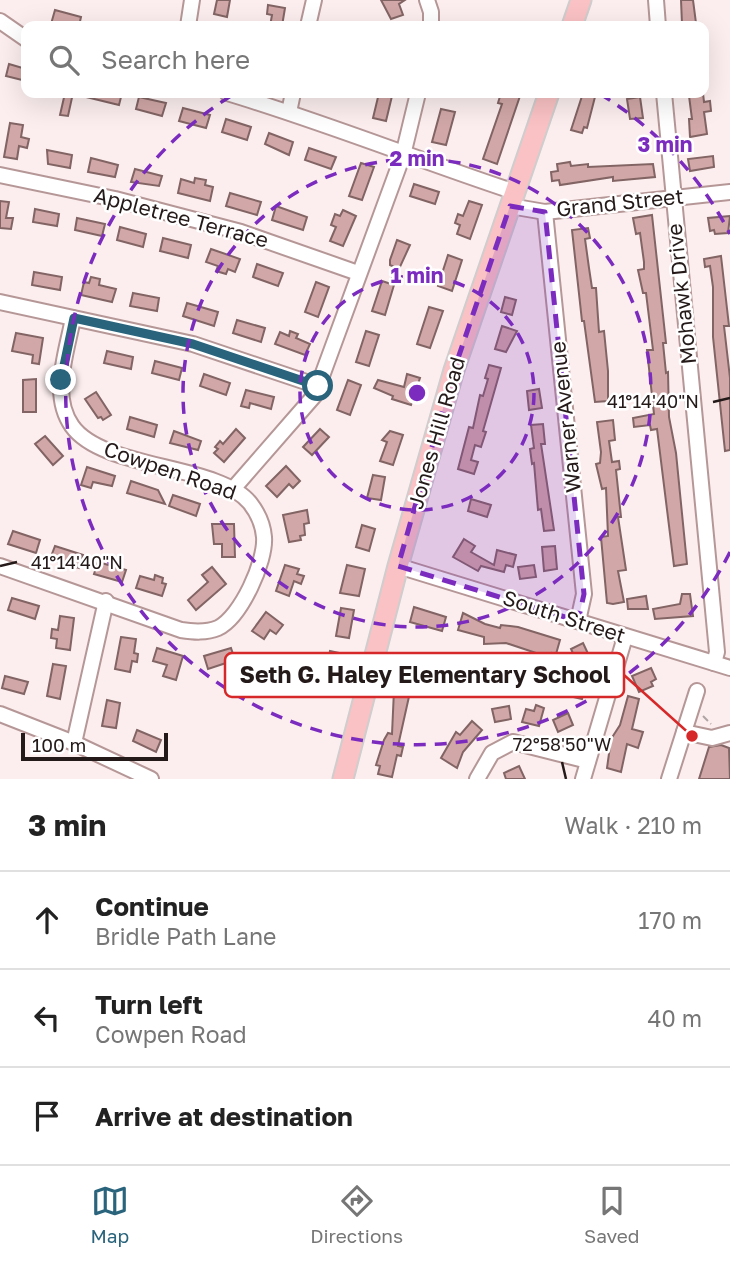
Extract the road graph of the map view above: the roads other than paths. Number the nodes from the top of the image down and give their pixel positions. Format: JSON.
{"nodes":[{"id":1,"x":192,"y":0,"type":"edge"},
{"id":2,"x":314,"y":0,"type":"edge"},
{"id":3,"x":427,"y":0,"type":"edge"},
{"id":4,"x":581,"y":0,"type":"edge"},
{"id":5,"x":656,"y":0,"type":"edge"},
{"id":6,"x":0,"y":21,"type":"edge"},
{"id":7,"x":189,"y":21,"type":"edge"},
{"id":8,"x":309,"y":21,"type":"edge"},
{"id":9,"x":431,"y":21,"type":"edge"},
{"id":10,"x":574,"y":21,"type":"edge"},
{"id":11,"x":658,"y":21,"type":"edge"},
{"id":12,"x":21,"y":36,"type":"edge"},
{"id":13,"x":243,"y":98,"type":"edge"},
{"id":14,"x":292,"y":98,"type":"edge"},
{"id":15,"x":417,"y":98,"type":"edge"},
{"id":16,"x":547,"y":98,"type":"edge"},
{"id":17,"x":664,"y":98,"type":"edge"},
{"id":18,"x":289,"y":112,"type":"junction"},
{"id":19,"x":403,"y":155,"type":"junction"},
{"id":20,"x":0,"y":175,"type":"edge"},
{"id":21,"x":730,"y":192,"type":"edge"},
{"id":22,"x":672,"y":197,"type":"junction"},
{"id":23,"x":513,"y":199,"type":"junction"},
{"id":24,"x":545,"y":212,"type":"junction"},
{"id":25,"x":358,"y":273,"type":"junction"},
{"id":26,"x":0,"y":303,"type":"edge"},
{"id":27,"x":74,"y":318,"type":"junction"},
{"id":28,"x":318,"y":386,"type":"junction"},
{"id":29,"x":233,"y":489,"type":"junction"},
{"id":30,"x":0,"y":566,"type":"edge"},
{"id":31,"x":398,"y":566,"type":"junction"},
{"id":32,"x":106,"y":601,"type":"junction"},
{"id":33,"x":578,"y":621,"type":"junction"},
{"id":34,"x":625,"y":637,"type":"junction"},
{"id":35,"x":714,"y":663,"type":"junction"},
{"id":36,"x":730,"y":667,"type":"edge"},
{"id":37,"x":697,"y":691,"type":"dead end"},
{"id":38,"x":0,"y":714,"type":"edge"},
{"id":39,"x":684,"y":732,"type":"junction"},
{"id":40,"x":730,"y":733,"type":"edge"},
{"id":41,"x":74,"y":743,"type":"junction"},
{"id":42,"x":588,"y":761,"type":"junction"},
{"id":43,"x":151,"y":779,"type":"edge"},
{"id":44,"x":343,"y":779,"type":"edge"},
{"id":45,"x":477,"y":779,"type":"edge"},
{"id":46,"x":583,"y":779,"type":"edge"},
{"id":47,"x":669,"y":779,"type":"edge"}],
"edges":[{"from":1,"to":7,"type":"street"},
{"from":2,"to":8,"type":"street"},
{"from":3,"to":9,"type":"street"},
{"from":4,"to":10,"type":"main road"},
{"from":5,"to":11,"type":"street"},
{"from":6,"to":12,"type":"street"},
{"from":13,"to":18,"type":"street","name":"Grand Street"},
{"from":14,"to":18,"type":"street"},
{"from":15,"to":19,"type":"street"},
{"from":16,"to":23,"type":"main road","name":"Jones Hill Road"},
{"from":17,"to":22,"type":"street","name":"Mohawk Drive"},
{"from":18,"to":19,"type":"street","name":"Grand Street"},
{"from":19,"to":23,"type":"street","name":"Grand Street"},
{"from":19,"to":25,"type":"street"},
{"from":20,"to":25,"type":"street","name":"Appletree Terrace"},
{"from":21,"to":22,"type":"street","name":"Grand Street"},
{"from":22,"to":24,"type":"street","name":"Grand Street"},
{"from":22,"to":35,"type":"street","name":"Mohawk Drive"},
{"from":23,"to":24,"type":"street","name":"Grand Street"},
{"from":23,"to":31,"type":"main road","name":"Jones Hill Road"},
{"from":24,"to":33,"type":"street","name":"Warner Avenue"},
{"from":25,"to":28,"type":"street"},
{"from":26,"to":27,"type":"street"},
{"from":27,"to":28,"type":"street"},
{"from":27,"to":29,"type":"street","name":"Cowpen Road"},
{"from":28,"to":29,"type":"street"},
{"from":29,"to":32,"type":"street","name":"Cowpen Road"},
{"from":30,"to":32,"type":"street","name":"Cowpen Road"},
{"from":31,"to":33,"type":"street","name":"South Street"},
{"from":31,"to":44,"type":"main road","name":"Jones Hill Road"},
{"from":32,"to":41,"type":"street"},
{"from":33,"to":34,"type":"street","name":"South Street"},
{"from":34,"to":35,"type":"street","name":"South Street"},
{"from":34,"to":42,"type":"street"},
{"from":35,"to":36,"type":"street","name":"South Street"},
{"from":37,"to":39,"type":"street"},
{"from":38,"to":41,"type":"street"},
{"from":39,"to":40,"type":"street"},
{"from":39,"to":47,"type":"street"},
{"from":41,"to":43,"type":"street"},
{"from":42,"to":45,"type":"street"},
{"from":42,"to":46,"type":"street"}]}
